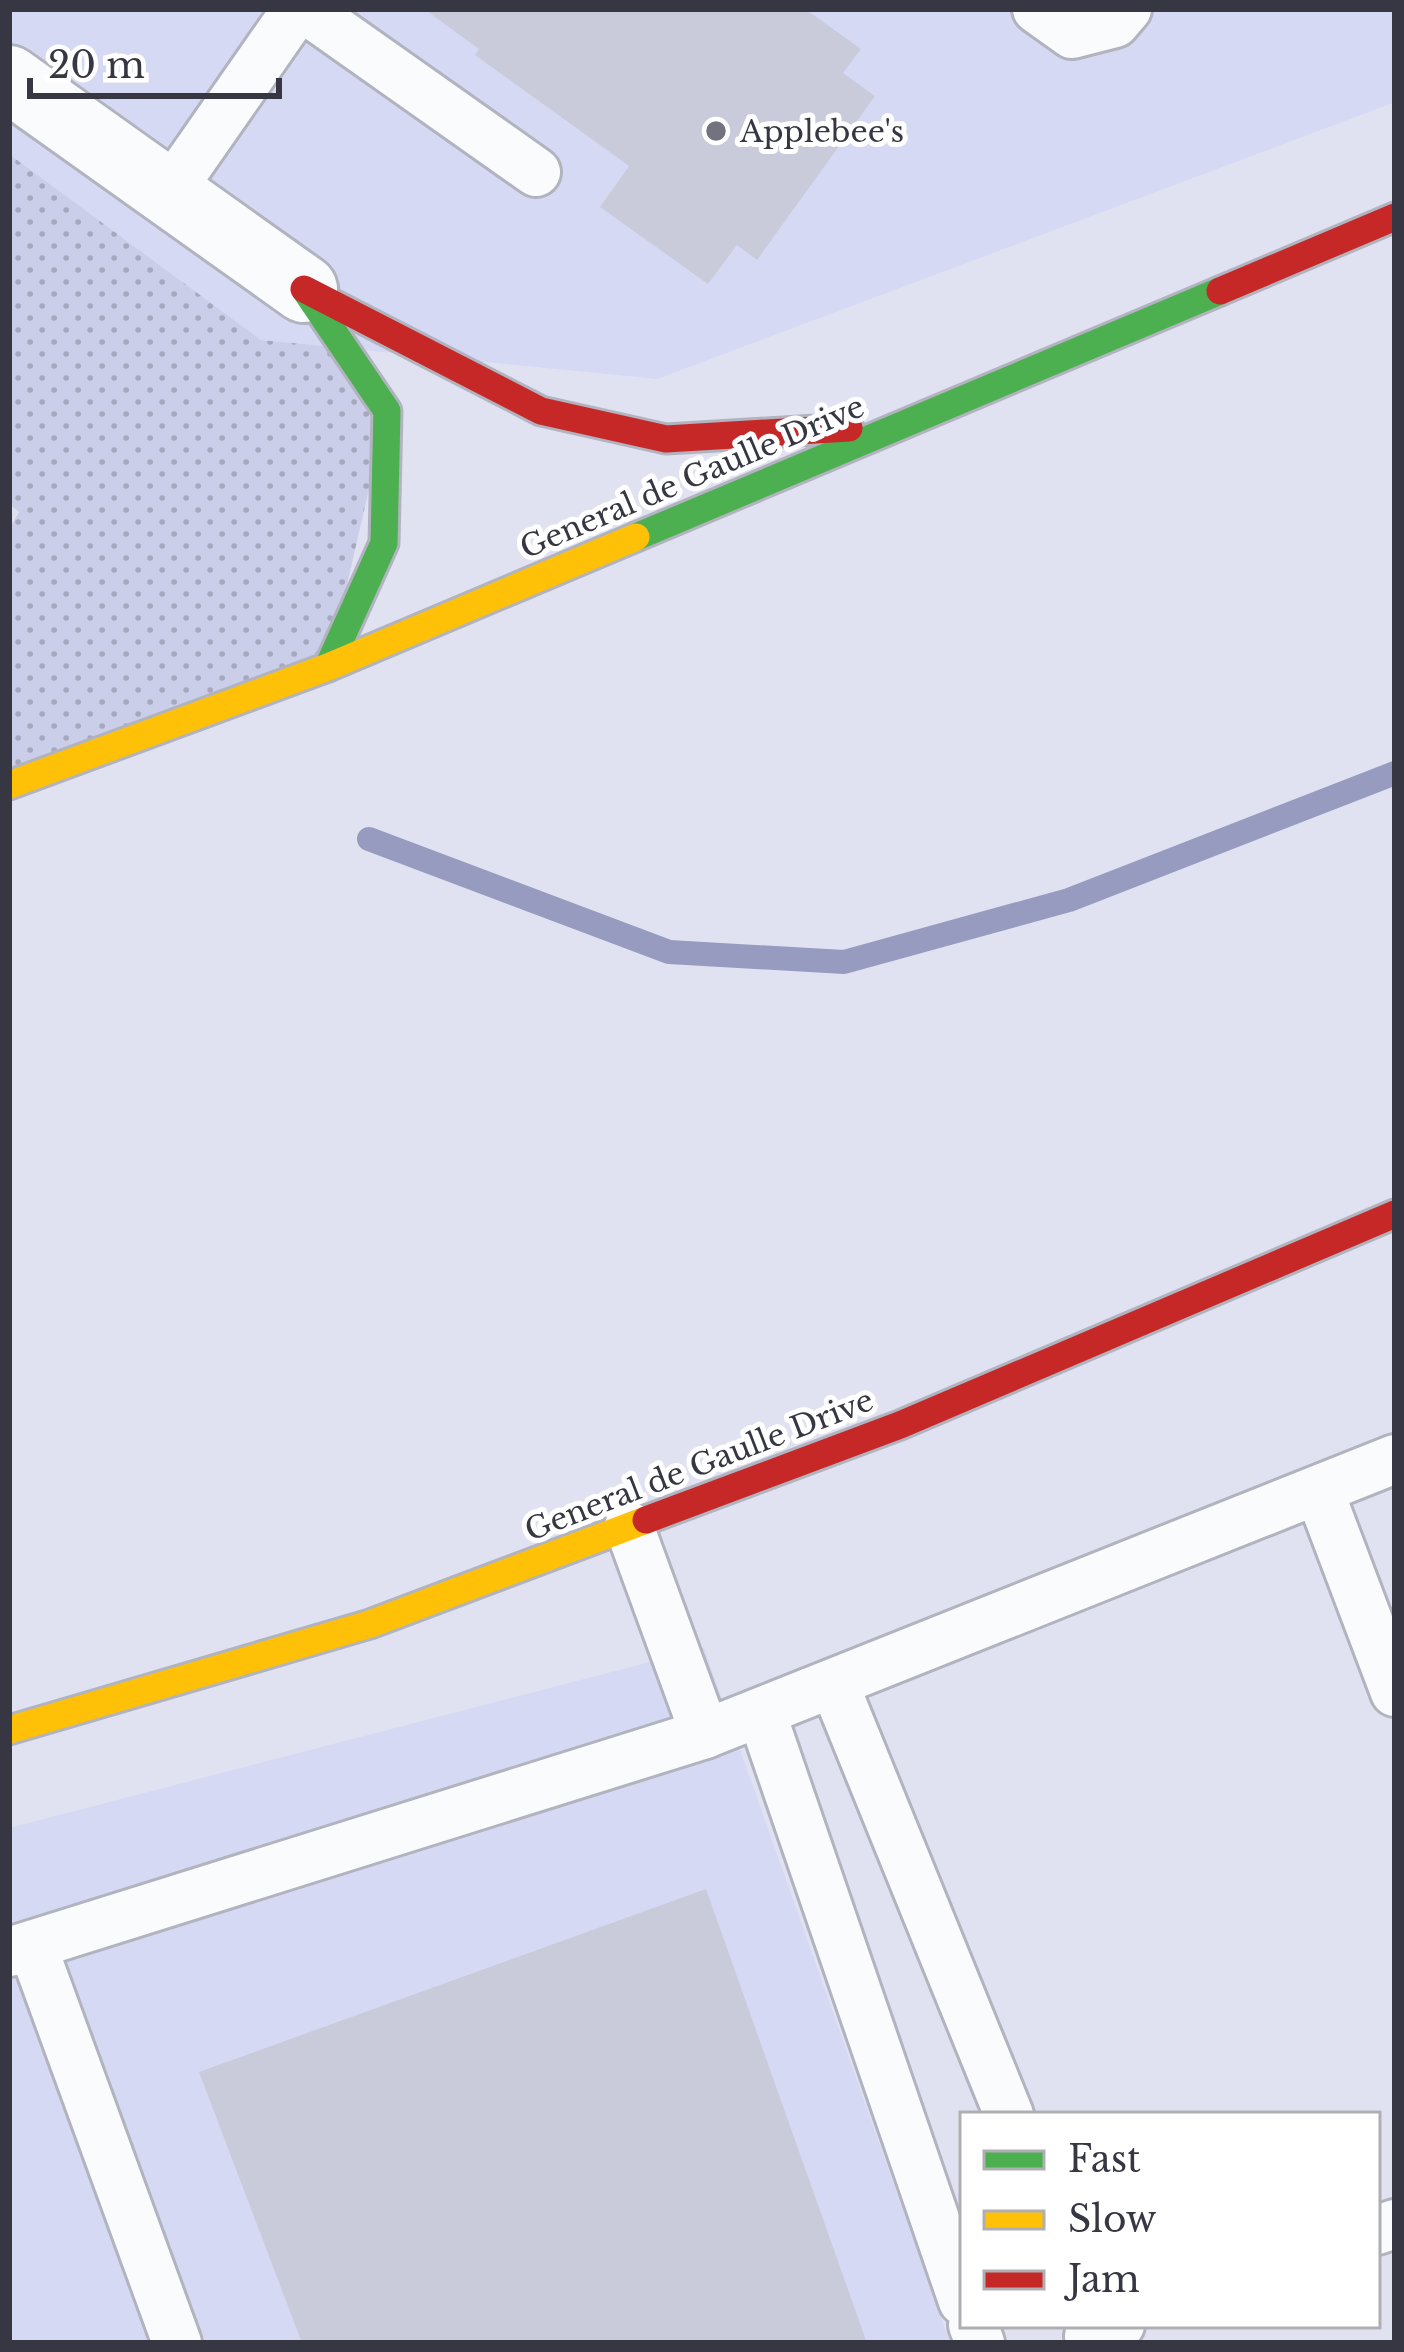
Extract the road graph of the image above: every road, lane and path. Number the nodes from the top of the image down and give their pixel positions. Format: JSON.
{"nodes":[{"id":1,"x":301,"y":9,"type":"edge"},
{"id":2,"x":1037,"y":9,"type":"edge"},
{"id":3,"x":1126,"y":9,"type":"edge"},
{"id":4,"x":9,"y":79,"type":"edge"},
{"id":5,"x":536,"y":172,"type":"dead end"},
{"id":6,"x":168,"y":194,"type":"junction"},
{"id":7,"x":1395,"y":217,"type":"edge"},
{"id":8,"x":304,"y":289,"type":"junction"},
{"id":9,"x":900,"y":425,"type":"junction"},
{"id":10,"x":328,"y":667,"type":"junction"},
{"id":11,"x":9,"y":785,"type":"edge"},
{"id":12,"x":1395,"y":1214,"type":"edge"},
{"id":13,"x":1395,"y":1459,"type":"edge"},
{"id":14,"x":1319,"y":1491,"type":"junction"},
{"id":15,"x":629,"y":1526,"type":"junction"},
{"id":16,"x":834,"y":1684,"type":"junction"},
{"id":17,"x":1395,"y":1692,"type":"edge"},
{"id":18,"x":761,"y":1712,"type":"junction"},
{"id":19,"x":9,"y":1730,"type":"edge"},
{"id":20,"x":705,"y":1734,"type":"junction"},
{"id":21,"x":20,"y":1948,"type":"edge"},
{"id":22,"x":1008,"y":2112,"type":"edge"},
{"id":23,"x":960,"y":2291,"type":"edge"},
{"id":24,"x":177,"y":2343,"type":"edge"}],
"edges":[{"from":1,"to":5,"type":"lane"},
{"from":1,"to":6,"type":"lane"},
{"from":2,"to":3,"type":"lane"},
{"from":4,"to":6,"type":"street"},
{"from":6,"to":8,"type":"street"},
{"from":7,"to":9,"type":"main road","name":"General de Gaulle Drive"},
{"from":8,"to":9,"type":"main road"},
{"from":8,"to":10,"type":"main road"},
{"from":9,"to":10,"type":"main road","name":"General de Gaulle Drive"},
{"from":10,"to":11,"type":"main road","name":"General de Gaulle Drive"},
{"from":12,"to":15,"type":"main road","name":"General de Gaulle Drive"},
{"from":13,"to":14,"type":"lane"},
{"from":14,"to":16,"type":"lane"},
{"from":14,"to":17,"type":"lane"},
{"from":15,"to":19,"type":"main road","name":"General de Gaulle Drive"},
{"from":15,"to":20,"type":"lane"},
{"from":16,"to":18,"type":"lane"},
{"from":16,"to":22,"type":"lane"},
{"from":18,"to":20,"type":"lane"},
{"from":18,"to":23,"type":"lane"},
{"from":20,"to":21,"type":"lane"},
{"from":21,"to":24,"type":"lane"}]}
